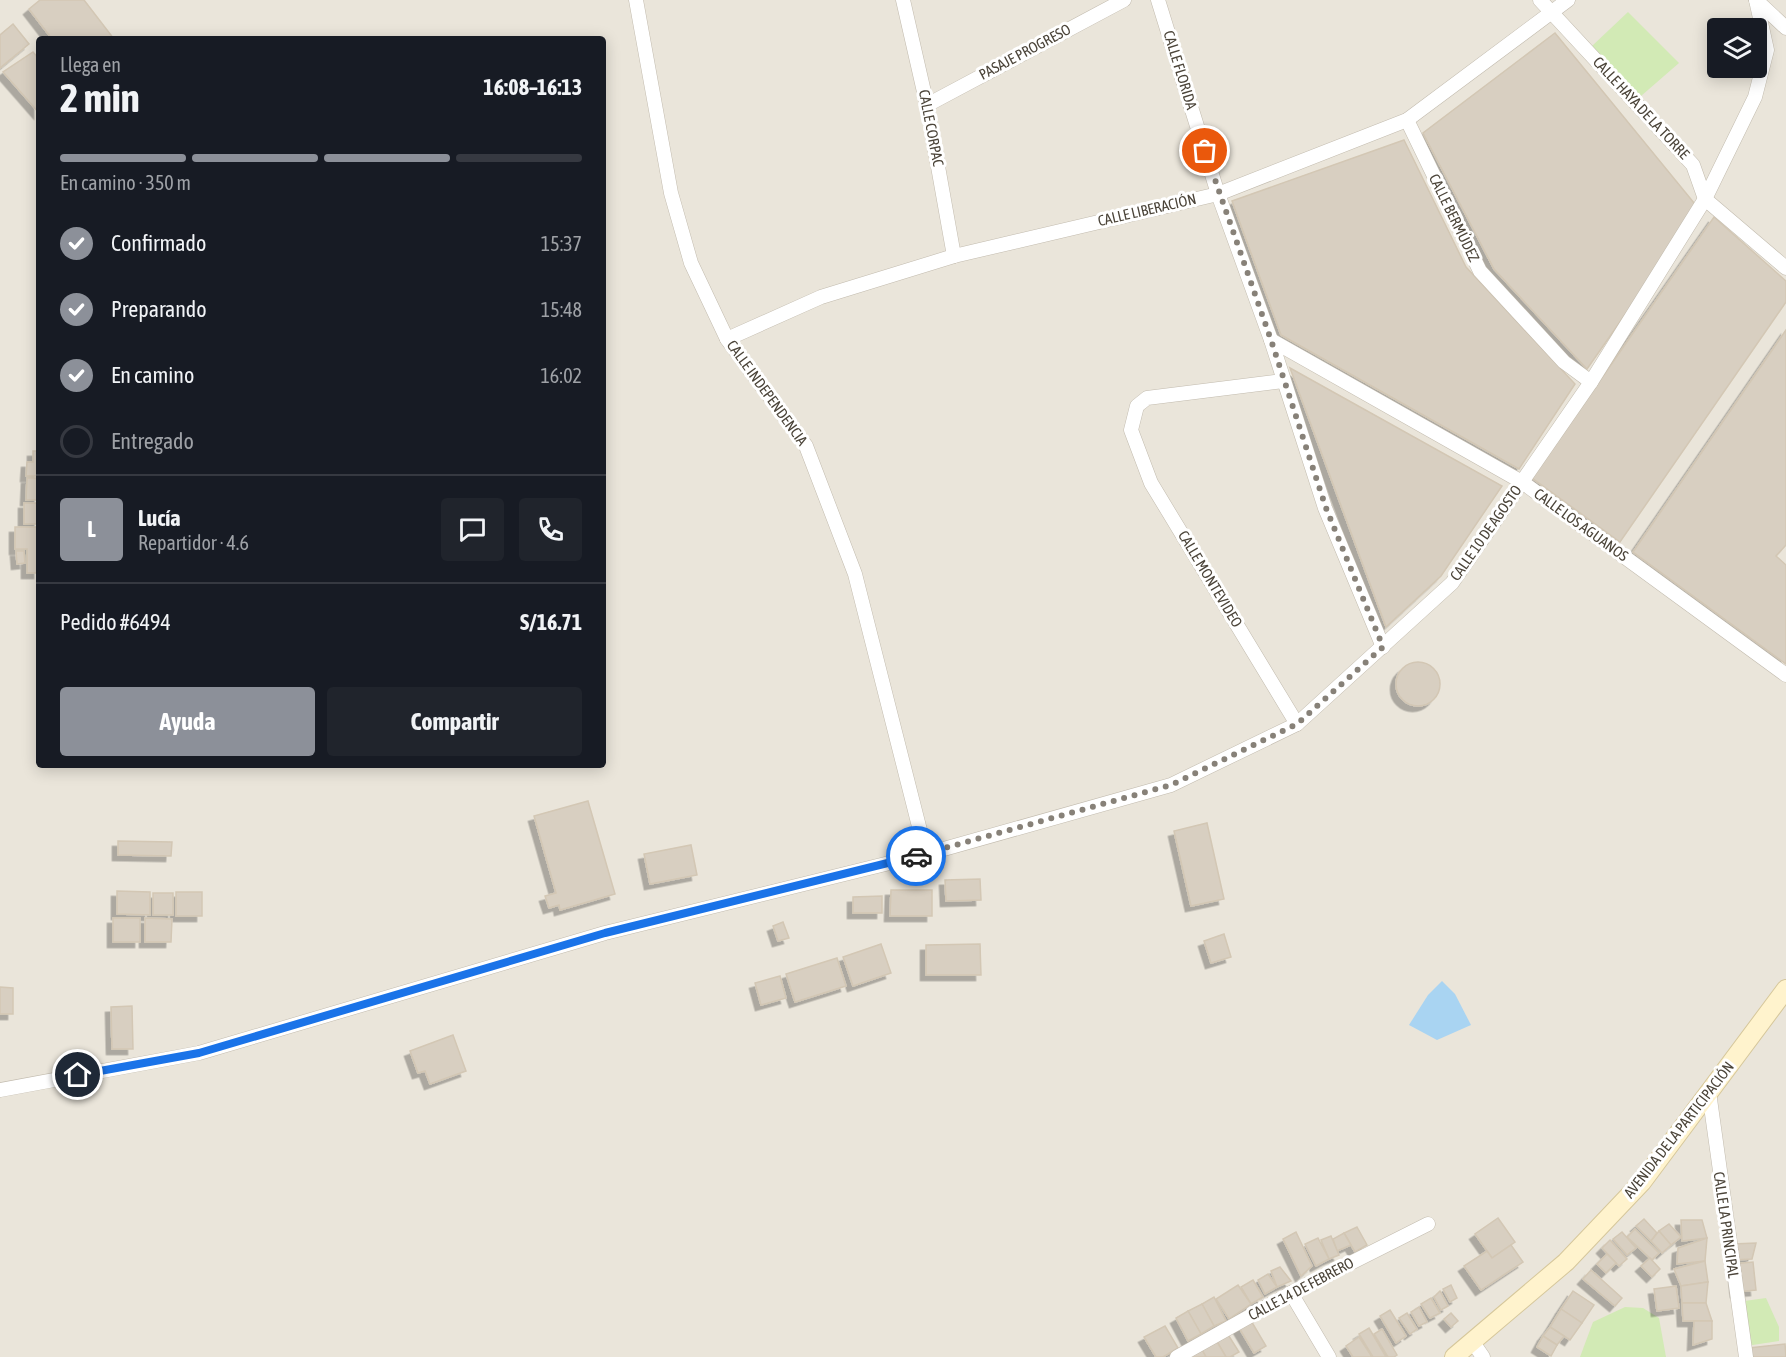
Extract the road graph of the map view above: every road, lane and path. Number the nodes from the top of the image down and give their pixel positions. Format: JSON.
{"nodes":[{"id":1,"x":636,"y":0,"type":"edge"},
{"id":2,"x":903,"y":0,"type":"edge"},
{"id":3,"x":1124,"y":0,"type":"edge"},
{"id":4,"x":1158,"y":0,"type":"edge"},
{"id":5,"x":1540,"y":0,"type":"edge"},
{"id":6,"x":1568,"y":0,"type":"edge"},
{"id":7,"x":1756,"y":0,"type":"edge"},
{"id":8,"x":1553,"y":13,"type":"junction"},
{"id":9,"x":1786,"y":28,"type":"edge"},
{"id":10,"x":927,"y":105,"type":"junction"},
{"id":11,"x":1407,"y":120,"type":"junction"},
{"id":12,"x":1218,"y":194,"type":"junction"},
{"id":13,"x":1705,"y":199,"type":"junction"},
{"id":14,"x":954,"y":256,"type":"junction"},
{"id":15,"x":1786,"y":268,"type":"edge"},
{"id":16,"x":727,"y":339,"type":"junction"},
{"id":17,"x":1271,"y":340,"type":"junction"},
{"id":18,"x":1283,"y":381,"type":"junction"},
{"id":19,"x":1591,"y":382,"type":"junction"},
{"id":20,"x":1522,"y":482,"type":"junction"},
{"id":21,"x":1383,"y":647,"type":"junction"},
{"id":22,"x":1786,"y":675,"type":"edge"},
{"id":23,"x":1297,"y":724,"type":"junction"},
{"id":24,"x":926,"y":854,"type":"junction"},
{"id":25,"x":1786,"y":989,"type":"edge"},
{"id":26,"x":0,"y":1090,"type":"edge"},
{"id":27,"x":1708,"y":1092,"type":"junction"},
{"id":28,"x":1428,"y":1224,"type":"dead end"},
{"id":29,"x":1291,"y":1293,"type":"junction"},
{"id":30,"x":1472,"y":1341,"type":"junction"},
{"id":31,"x":1176,"y":1357,"type":"edge"},
{"id":32,"x":1329,"y":1357,"type":"edge"},
{"id":33,"x":1454,"y":1357,"type":"edge"},
{"id":34,"x":1483,"y":1357,"type":"edge"},
{"id":35,"x":1746,"y":1357,"type":"edge"}],
"edges":[{"from":1,"to":16,"type":"street","name":"CALLE INDEPENDENCIA"},
{"from":2,"to":10,"type":"street","name":"CALLE CORPAC"},
{"from":3,"to":10,"type":"street","name":"PASAJE PROGRESO"},
{"from":4,"to":12,"type":"street","name":"CALLE FLORIDA"},
{"from":5,"to":8,"type":"street","name":"CALLE HAYA DE LA TORRE"},
{"from":6,"to":8,"type":"street","name":"CALLE LIBERACIÓN"},
{"from":7,"to":9,"type":"street"},
{"from":7,"to":13,"type":"street","name":"CALLE 10 DE AGOSTO"},
{"from":8,"to":11,"type":"street","name":"CALLE LIBERACIÓN"},
{"from":8,"to":13,"type":"street","name":"CALLE HAYA DE LA TORRE"},
{"from":10,"to":14,"type":"street","name":"CALLE CORPAC"},
{"from":11,"to":12,"type":"street","name":"CALLE LIBERACIÓN"},
{"from":11,"to":19,"type":"street","name":"CALLE BERMÚDEZ"},
{"from":12,"to":14,"type":"street","name":"CALLE LIBERACIÓN"},
{"from":12,"to":17,"type":"street","name":"CALLE FLORIDA"},
{"from":13,"to":15,"type":"street"},
{"from":13,"to":19,"type":"street","name":"CALLE 10 DE AGOSTO"},
{"from":14,"to":16,"type":"street","name":"CALLE LIBERACIÓN"},
{"from":16,"to":24,"type":"street","name":"CALLE INDEPENDENCIA"},
{"from":17,"to":18,"type":"street","name":"CALLE FLORIDA"},
{"from":17,"to":20,"type":"street","name":"CALLE LOS AGUANOS"},
{"from":18,"to":21,"type":"street","name":"CALLE FLORIDA"},
{"from":18,"to":23,"type":"street","name":"CALLE MONTEVIDEO"},
{"from":19,"to":20,"type":"street","name":"CALLE 10 DE AGOSTO"},
{"from":20,"to":21,"type":"street","name":"CALLE 10 DE AGOSTO"},
{"from":20,"to":22,"type":"street","name":"CALLE LOS AGUANOS"},
{"from":21,"to":23,"type":"street","name":"CALLE 10 DE AGOSTO"},
{"from":23,"to":24,"type":"street","name":"CALLE 10 DE AGOSTO"},
{"from":24,"to":26,"type":"street","name":"CALLE 10 DE AGOSTO"},
{"from":25,"to":27,"type":"main road","name":"AVENIDA DE LA PARTICIPACIÓN"},
{"from":27,"to":30,"type":"main road","name":"AVENIDA DE LA PARTICIPACIÓN"},
{"from":27,"to":35,"type":"street","name":"CALLE LA PRINCIPAL"},
{"from":28,"to":29,"type":"street","name":"CALLE 14 DE FEBRERO"},
{"from":29,"to":31,"type":"street","name":"CALLE 14 DE FEBRERO"},
{"from":29,"to":32,"type":"street"},
{"from":30,"to":33,"type":"main road","name":"AVENIDA DE LA PARTICIPACIÓN"},
{"from":30,"to":34,"type":"street"}]}
